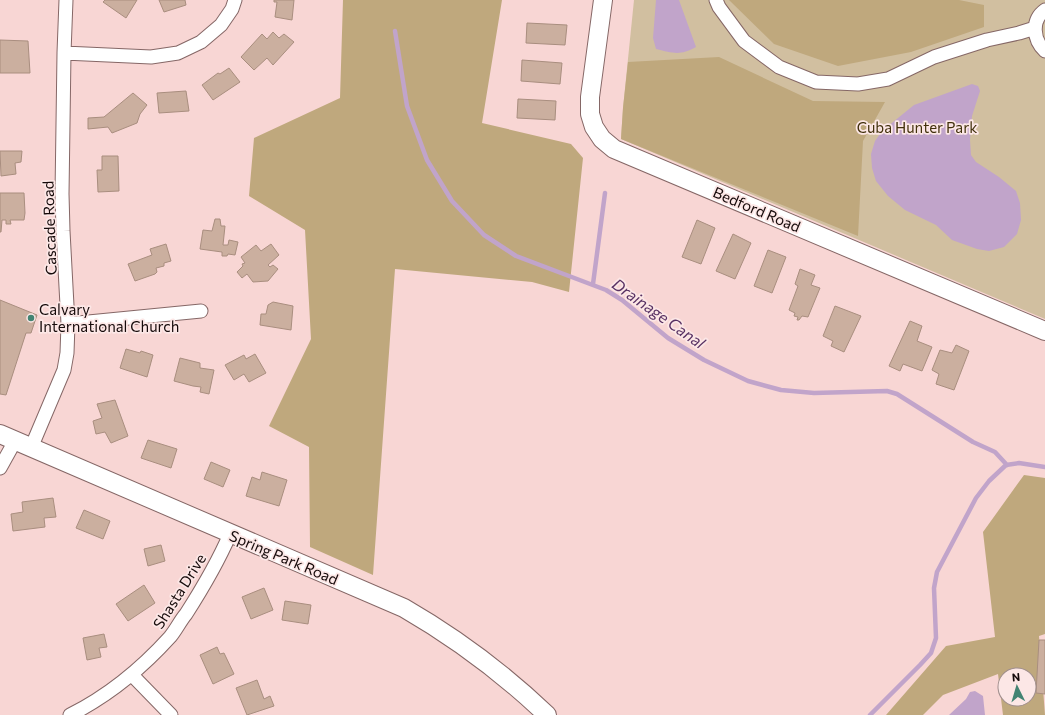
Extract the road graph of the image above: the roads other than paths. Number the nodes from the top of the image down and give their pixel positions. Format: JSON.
{"nodes":[{"id":1,"x":66,"y":0,"type":"edge"},
{"id":2,"x":235,"y":0,"type":"edge"},
{"id":3,"x":603,"y":0,"type":"edge"},
{"id":4,"x":716,"y":0,"type":"edge"},
{"id":5,"x":1045,"y":10,"type":"edge"},
{"id":6,"x":1035,"y":28,"type":"junction"},
{"id":7,"x":1045,"y":51,"type":"edge"},
{"id":8,"x":64,"y":53,"type":"junction"},
{"id":9,"x":201,"y":311,"type":"dead end"},
{"id":10,"x":68,"y":324,"type":"junction"},
{"id":11,"x":1045,"y":331,"type":"edge"},
{"id":12,"x":15,"y":441,"type":"edge"},
{"id":13,"x":0,"y":468,"type":"edge"},
{"id":14,"x":230,"y":534,"type":"junction"},
{"id":15,"x":132,"y":674,"type":"junction"},
{"id":16,"x":70,"y":715,"type":"edge"},
{"id":17,"x":171,"y":715,"type":"edge"},
{"id":18,"x":547,"y":715,"type":"edge"}],
"edges":[{"from":1,"to":8,"type":"street","name":"Cascade Road"},
{"from":2,"to":8,"type":"street"},
{"from":3,"to":11,"type":"street","name":"Bedford Road"},
{"from":4,"to":6,"type":"street"},
{"from":5,"to":6,"type":"street"},
{"from":6,"to":7,"type":"street"},
{"from":8,"to":10,"type":"street","name":"Cascade Road"},
{"from":9,"to":10,"type":"street"},
{"from":10,"to":12,"type":"street","name":"Cascade Road"},
{"from":12,"to":13,"type":"street","name":"Cascade Road"},
{"from":12,"to":14,"type":"street","name":"Spring Park Road"},
{"from":14,"to":15,"type":"street","name":"Shasta Drive"},
{"from":14,"to":18,"type":"street","name":"Spring Park Road"},
{"from":15,"to":16,"type":"street","name":"Shasta Drive"},
{"from":15,"to":17,"type":"street"}]}
